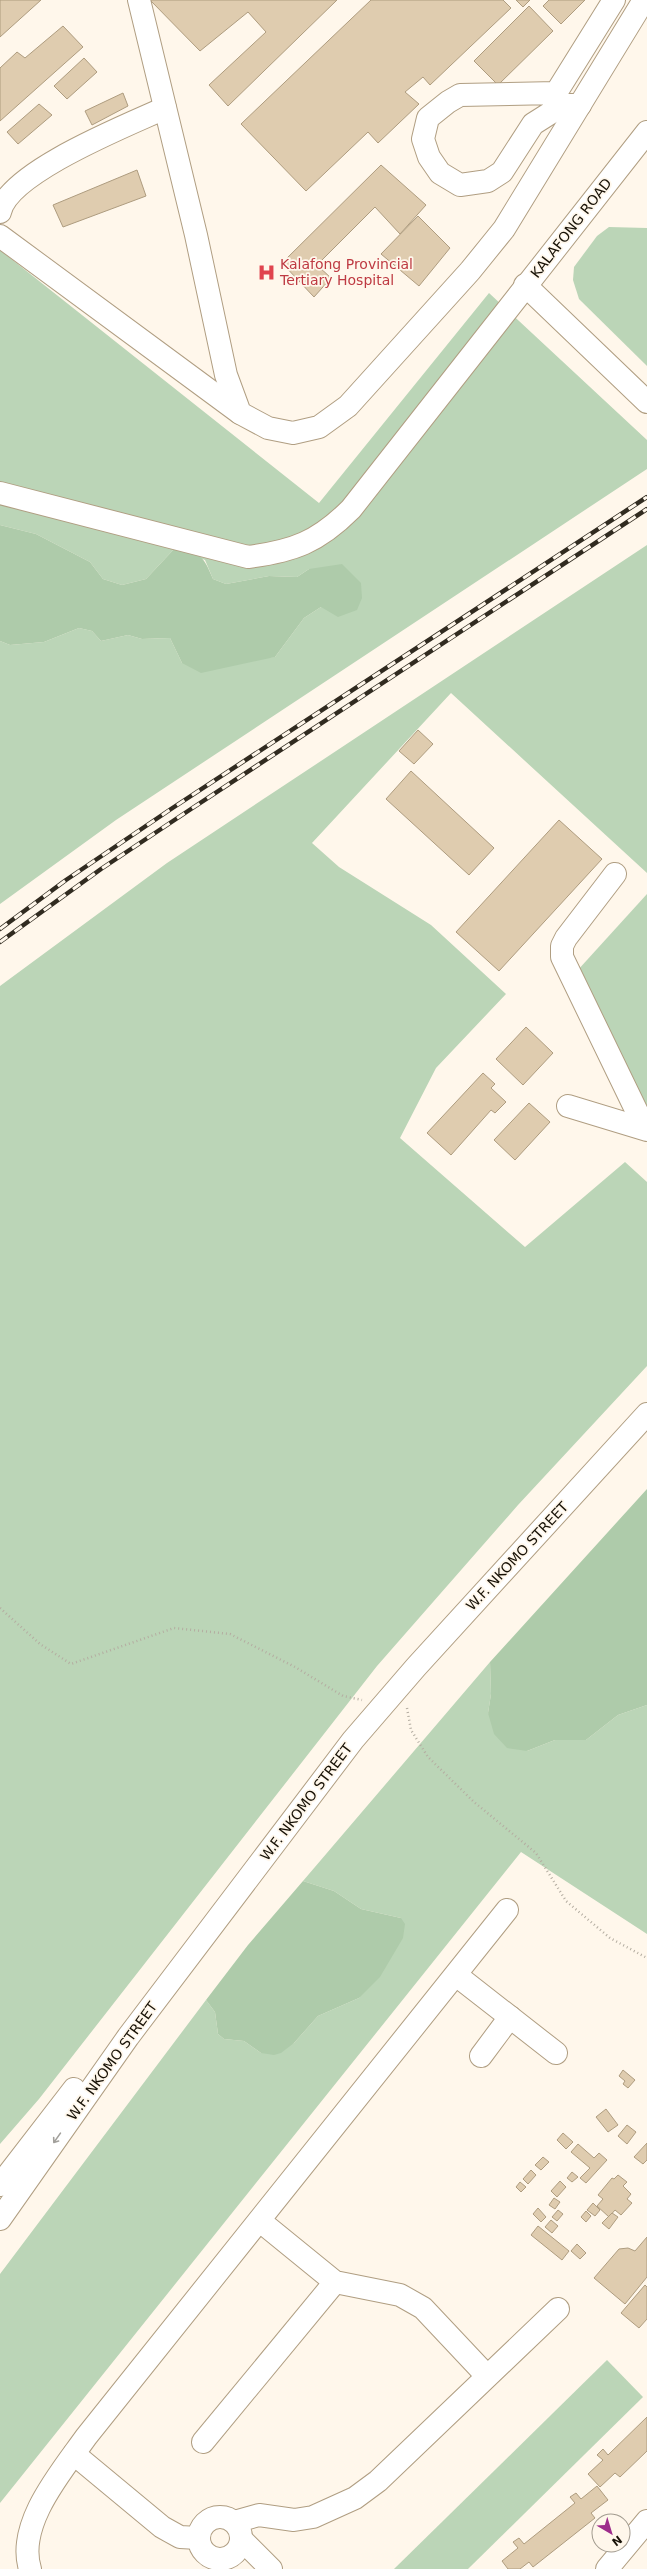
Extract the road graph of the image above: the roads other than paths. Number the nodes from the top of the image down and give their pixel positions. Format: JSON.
{"nodes":[{"id":1,"x":140,"y":0,"type":"edge"},
{"id":2,"x":614,"y":0,"type":"edge"},
{"id":3,"x":644,"y":0,"type":"edge"},
{"id":4,"x":566,"y":101,"type":"junction"},
{"id":5,"x":165,"y":108,"type":"junction"},
{"id":6,"x":647,"y":132,"type":"edge"},
{"id":7,"x":0,"y":212,"type":"edge"},
{"id":8,"x":0,"y":236,"type":"edge"},
{"id":9,"x":525,"y":285,"type":"junction"},
{"id":10,"x":647,"y":402,"type":"edge"},
{"id":11,"x":240,"y":413,"type":"junction"},
{"id":12,"x":0,"y":493,"type":"edge"},
{"id":13,"x":615,"y":874,"type":"dead end"},
{"id":14,"x":568,"y":1106,"type":"dead end"},
{"id":15,"x":647,"y":1128,"type":"edge"},
{"id":16,"x":647,"y":1396,"type":"edge"},
{"id":17,"x":647,"y":1414,"type":"edge"},
{"id":18,"x":507,"y":1910,"type":"dead end"},
{"id":19,"x":456,"y":1975,"type":"junction"},
{"id":20,"x":510,"y":2017,"type":"junction"},
{"id":21,"x":556,"y":2052,"type":"dead end"},
{"id":22,"x":481,"y":2056,"type":"dead end"},
{"id":23,"x":0,"y":2185,"type":"edge"},
{"id":24,"x":0,"y":2219,"type":"edge"},
{"id":25,"x":260,"y":2221,"type":"junction"},
{"id":26,"x":335,"y":2282,"type":"junction"},
{"id":27,"x":558,"y":2309,"type":"dead end"},
{"id":28,"x":487,"y":2376,"type":"junction"},
{"id":29,"x":203,"y":2442,"type":"dead end"},
{"id":30,"x":74,"y":2454,"type":"junction"},
{"id":31,"x":647,"y":2521,"type":"edge"},
{"id":32,"x":198,"y":2538,"type":"junction"},
{"id":33,"x":237,"y":2547,"type":"edge"},
{"id":34,"x":204,"y":2563,"type":"edge"},
{"id":35,"x":614,"y":2566,"type":"edge"},
{"id":36,"x":30,"y":2569,"type":"edge"},
{"id":37,"x":271,"y":2569,"type":"edge"}],
"edges":[{"from":1,"to":5,"type":"street"},
{"from":2,"to":4,"type":"street"},
{"from":3,"to":4,"type":"street"},
{"from":4,"to":4,"type":"street"},
{"from":4,"to":11,"type":"street"},
{"from":5,"to":7,"type":"street"},
{"from":5,"to":11,"type":"street"},
{"from":6,"to":9,"type":"street","name":"KALAFONG ROAD"},
{"from":8,"to":11,"type":"street"},
{"from":9,"to":10,"type":"street","name":"KALAFONG ROAD"},
{"from":9,"to":12,"type":"street"},
{"from":13,"to":15,"type":"street"},
{"from":14,"to":15,"type":"street"},
{"from":16,"to":23,"type":"street","name":"W.F. NKOMO STREET"},
{"from":17,"to":24,"type":"street","name":"W.F. NKOMO STREET","one_way":true},
{"from":18,"to":19,"type":"street"},
{"from":19,"to":20,"type":"street"},
{"from":19,"to":25,"type":"street"},
{"from":20,"to":21,"type":"street"},
{"from":20,"to":22,"type":"street"},
{"from":25,"to":26,"type":"street"},
{"from":25,"to":30,"type":"street"},
{"from":26,"to":28,"type":"street"},
{"from":26,"to":29,"type":"street"},
{"from":27,"to":28,"type":"street"},
{"from":28,"to":33,"type":"street"},
{"from":30,"to":32,"type":"street"},
{"from":30,"to":36,"type":"street"},
{"from":31,"to":35,"type":"street"},
{"from":32,"to":33,"type":"street"},
{"from":32,"to":34,"type":"street"},
{"from":33,"to":34,"type":"street"},
{"from":33,"to":37,"type":"street"}]}
